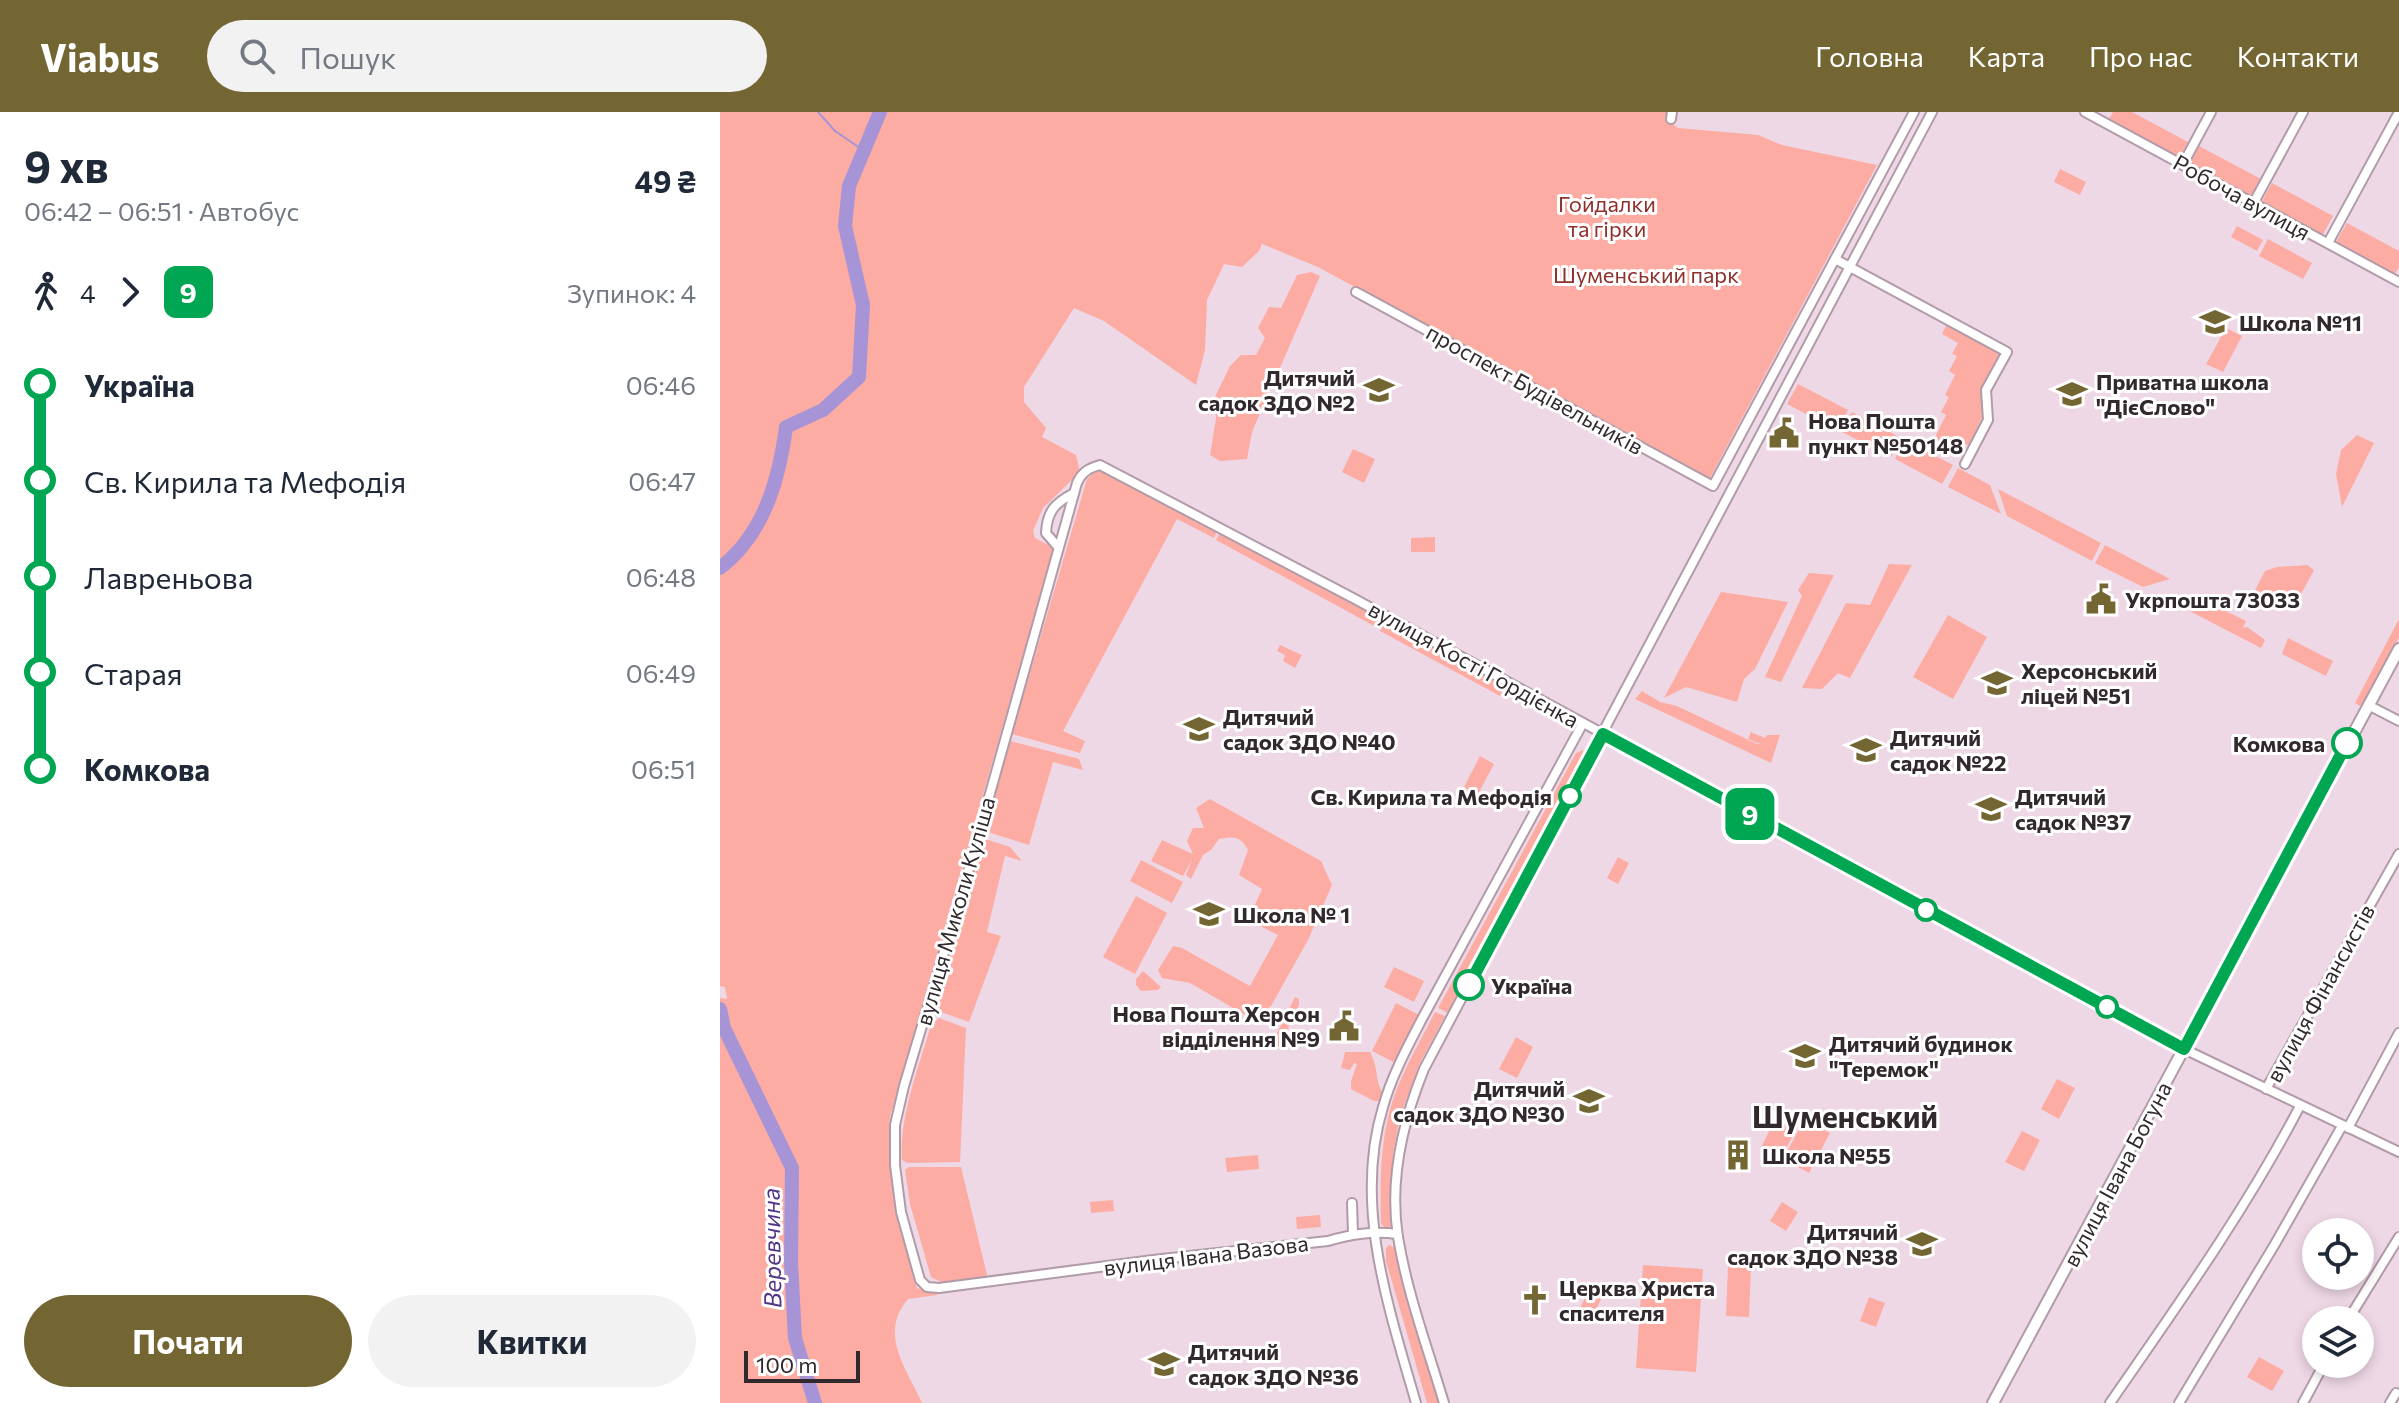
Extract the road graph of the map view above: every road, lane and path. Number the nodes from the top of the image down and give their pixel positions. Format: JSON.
{"nodes":[{"id":1,"x":1914,"y":112,"type":"edge"},
{"id":2,"x":1932,"y":112,"type":"edge"},
{"id":3,"x":2085,"y":112,"type":"edge"},
{"id":4,"x":2107,"y":112,"type":"edge"},
{"id":5,"x":2211,"y":112,"type":"edge"},
{"id":6,"x":2303,"y":112,"type":"edge"},
{"id":7,"x":2399,"y":112,"type":"edge"},
{"id":8,"x":2102,"y":121,"type":"junction"},
{"id":9,"x":2183,"y":164,"type":"junction"},
{"id":10,"x":2253,"y":204,"type":"junction"},
{"id":11,"x":2328,"y":243,"type":"junction"},
{"id":12,"x":1835,"y":259,"type":"junction"},
{"id":13,"x":1849,"y":266,"type":"junction"},
{"id":14,"x":2399,"y":281,"type":"edge"},
{"id":15,"x":1356,"y":292,"type":"dead end"},
{"id":16,"x":1965,"y":464,"type":"dead end"},
{"id":17,"x":1100,"y":465,"type":"joint"},
{"id":18,"x":1074,"y":493,"type":"junction"},
{"id":19,"x":1058,"y":547,"type":"junction"},
{"id":20,"x":2399,"y":649,"type":"edge"},
{"id":21,"x":2368,"y":705,"type":"junction"},
{"id":22,"x":2399,"y":721,"type":"edge"},
{"id":23,"x":1583,"y":723,"type":"junction"},
{"id":24,"x":1603,"y":734,"type":"junction"},
{"id":25,"x":2399,"y":854,"type":"edge"},
{"id":26,"x":2399,"y":1033,"type":"edge"},
{"id":27,"x":2184,"y":1049,"type":"junction"},
{"id":28,"x":2266,"y":1089,"type":"junction"},
{"id":29,"x":2300,"y":1106,"type":"junction"},
{"id":30,"x":2345,"y":1127,"type":"junction"},
{"id":31,"x":2399,"y":1152,"type":"edge"},
{"id":32,"x":1352,"y":1203,"type":"dead end"},
{"id":33,"x":1376,"y":1232,"type":"junction"},
{"id":34,"x":1353,"y":1234,"type":"junction"},
{"id":35,"x":1397,"y":1234,"type":"junction"},
{"id":36,"x":2399,"y":1237,"type":"edge"},
{"id":37,"x":1014,"y":1280,"type":"joint"},
{"id":38,"x":2357,"y":1306,"type":"edge"},
{"id":39,"x":2316,"y":1378,"type":"edge"},
{"id":40,"x":2396,"y":1393,"type":"dead end"},
{"id":41,"x":1416,"y":1403,"type":"edge"},
{"id":42,"x":1444,"y":1403,"type":"edge"},
{"id":43,"x":1993,"y":1403,"type":"edge"},
{"id":44,"x":2110,"y":1403,"type":"edge"},
{"id":45,"x":2179,"y":1403,"type":"edge"},
{"id":46,"x":2303,"y":1403,"type":"edge"},
{"id":47,"x":2390,"y":1403,"type":"edge"}],
"edges":[{"from":1,"to":12,"type":"street"},
{"from":2,"to":13,"type":"street"},
{"from":3,"to":8,"type":"street","name":"Робоча вулиця"},
{"from":4,"to":8,"type":"street"},
{"from":5,"to":9,"type":"street"},
{"from":6,"to":10,"type":"street"},
{"from":7,"to":11,"type":"street"},
{"from":8,"to":9,"type":"street","name":"Робоча вулиця"},
{"from":9,"to":10,"type":"street","name":"Робоча вулиця"},
{"from":10,"to":11,"type":"street","name":"Робоча вулиця"},
{"from":11,"to":14,"type":"street","name":"Робоча вулиця"},
{"from":12,"to":13,"type":"street"},
{"from":12,"to":15,"type":"street","name":"проспект Будівельників"},
{"from":13,"to":16,"type":"street"},
{"from":13,"to":24,"type":"street"},
{"from":17,"to":18,"type":"street","name":"вулиця Миколи Куліша"},
{"from":17,"to":23,"type":"street","name":"вулиця Кості Гордієнка"},
{"from":18,"to":19,"type":"street","name":"вулиця Миколи Куліша"},
{"from":18,"to":19,"type":"street"},
{"from":19,"to":37,"type":"street","name":"вулиця Миколи Куліша"},
{"from":20,"to":21,"type":"street","name":"вулиця Івана Богуна"},
{"from":21,"to":22,"type":"street"},
{"from":21,"to":27,"type":"street","name":"вулиця Івана Богуна"},
{"from":23,"to":24,"type":"street","name":"вулиця Кості Гордієнка"},
{"from":23,"to":33,"type":"street"},
{"from":24,"to":27,"type":"street","name":"вулиця Кості Гордієнка"},
{"from":24,"to":35,"type":"street"},
{"from":25,"to":28,"type":"street","name":"вулиця Фінансистів"},
{"from":26,"to":30,"type":"street"},
{"from":27,"to":28,"type":"street","name":"вулиця Кості Гордієнка"},
{"from":27,"to":43,"type":"street","name":"вулиця Івана Богуна"},
{"from":28,"to":29,"type":"street"},
{"from":29,"to":30,"type":"street"},
{"from":29,"to":44,"type":"street"},
{"from":30,"to":31,"type":"street"},
{"from":30,"to":45,"type":"street"},
{"from":32,"to":34,"type":"street"},
{"from":33,"to":34,"type":"street","name":"вулиця Івана Вазова"},
{"from":33,"to":35,"type":"street","name":"вулиця Івана Вазова"},
{"from":33,"to":41,"type":"street"},
{"from":34,"to":37,"type":"street","name":"вулиця Івана Вазова"},
{"from":35,"to":42,"type":"street"},
{"from":36,"to":38,"type":"street"},
{"from":39,"to":46,"type":"street"},
{"from":40,"to":47,"type":"street"}]}
